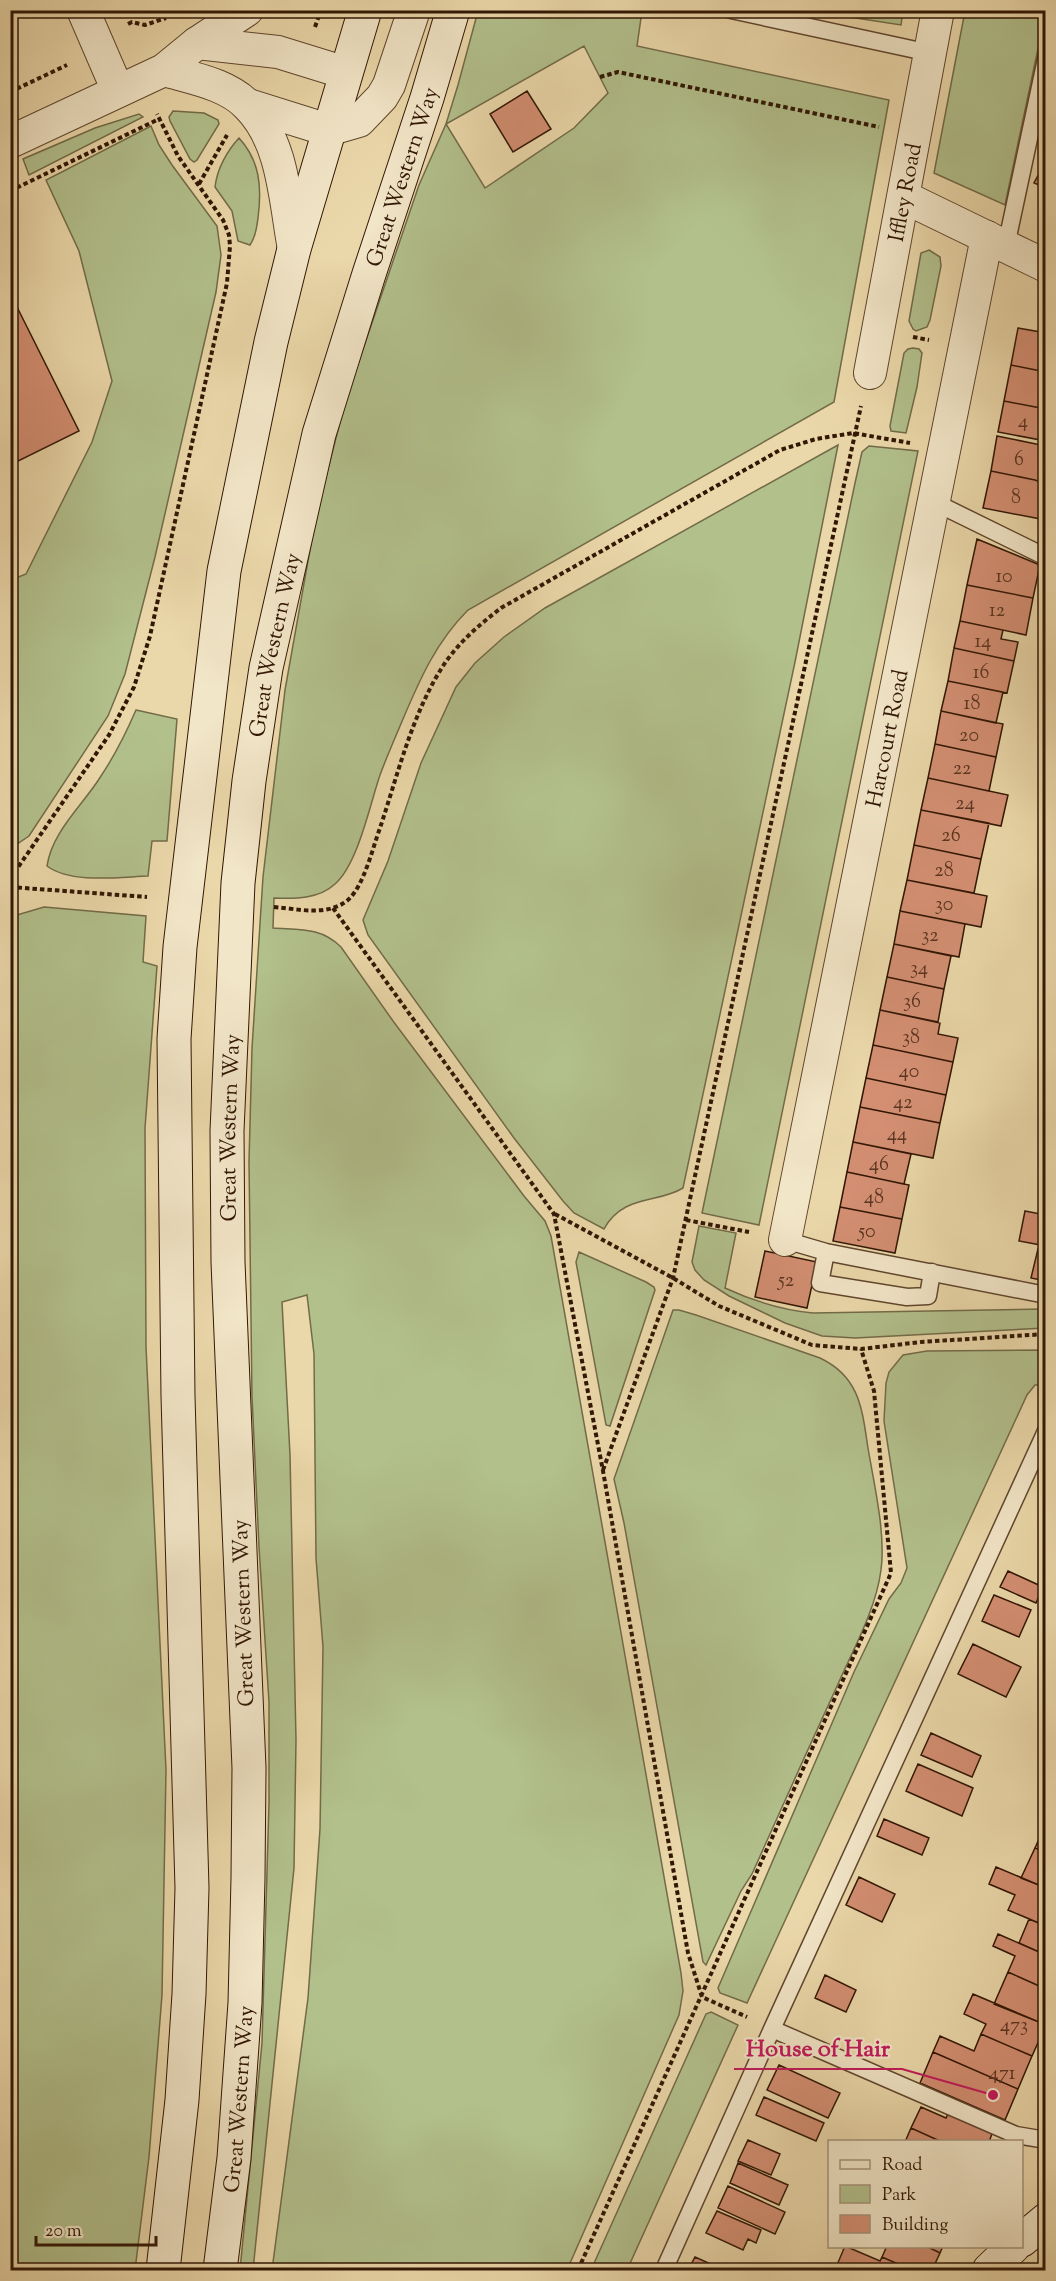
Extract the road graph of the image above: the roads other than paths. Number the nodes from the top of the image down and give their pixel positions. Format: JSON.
{"nodes":[{"id":1,"x":83,"y":10,"type":"edge"},
{"id":2,"x":247,"y":10,"type":"edge"},
{"id":3,"x":365,"y":10,"type":"edge"},
{"id":4,"x":414,"y":10,"type":"edge"},
{"id":5,"x":453,"y":10,"type":"edge"},
{"id":6,"x":732,"y":10,"type":"edge"},
{"id":7,"x":938,"y":10,"type":"edge"},
{"id":8,"x":197,"y":43,"type":"junction"},
{"id":9,"x":930,"y":53,"type":"junction"},
{"id":10,"x":1046,"y":59,"type":"edge"},
{"id":11,"x":346,"y":73,"type":"junction"},
{"id":12,"x":142,"y":80,"type":"junction"},
{"id":13,"x":248,"y":105,"type":"junction"},
{"id":14,"x":328,"y":130,"type":"junction"},
{"id":15,"x":10,"y":142,"type":"edge"},
{"id":16,"x":904,"y":197,"type":"junction"},
{"id":17,"x":996,"y":241,"type":"junction"},
{"id":18,"x":294,"y":249,"type":"junction"},
{"id":19,"x":1046,"y":266,"type":"edge"},
{"id":20,"x":870,"y":373,"type":"dead end"},
{"id":21,"x":934,"y":502,"type":"junction"},
{"id":22,"x":1046,"y":557,"type":"edge"},
{"id":23,"x":785,"y":1239,"type":"joint"},
{"id":24,"x":826,"y":1252,"type":"junction"},
{"id":25,"x":932,"y":1272,"type":"junction"},
{"id":26,"x":1046,"y":1295,"type":"edge"},
{"id":27,"x":1046,"y":1431,"type":"edge"},
{"id":28,"x":772,"y":2029,"type":"junction"},
{"id":29,"x":1046,"y":2140,"type":"edge"},
{"id":30,"x":1046,"y":2220,"type":"edge"},
{"id":31,"x":1023,"y":2239,"type":"edge"},
{"id":32,"x":1013,"y":2248,"type":"edge"},
{"id":33,"x":163,"y":2271,"type":"edge"},
{"id":34,"x":220,"y":2271,"type":"edge"},
{"id":35,"x":664,"y":2271,"type":"edge"},
{"id":36,"x":989,"y":2271,"type":"edge"}],
"edges":[{"from":1,"to":12,"type":"street"},
{"from":2,"to":8,"type":"street"},
{"from":3,"to":11,"type":"main road"},
{"from":4,"to":14,"type":"street"},
{"from":5,"to":34,"type":"main road","name":"Great Western Way"},
{"from":6,"to":9,"type":"lane"},
{"from":7,"to":9,"type":"street","name":"Iffley Road"},
{"from":8,"to":11,"type":"street"},
{"from":8,"to":12,"type":"street"},
{"from":9,"to":16,"type":"street","name":"Iffley Road"},
{"from":10,"to":17,"type":"lane"},
{"from":11,"to":14,"type":"main road"},
{"from":12,"to":13,"type":"street"},
{"from":12,"to":15,"type":"street"},
{"from":13,"to":14,"type":"street"},
{"from":13,"to":18,"type":"street"},
{"from":14,"to":18,"type":"main road"},
{"from":16,"to":17,"type":"street"},
{"from":16,"to":20,"type":"street","name":"Iffley Road"},
{"from":17,"to":19,"type":"street"},
{"from":17,"to":21,"type":"street","name":"Harcourt Road"},
{"from":18,"to":33,"type":"main road"},
{"from":21,"to":22,"type":"lane"},
{"from":21,"to":23,"type":"street","name":"Harcourt Road"},
{"from":23,"to":24,"type":"lane"},
{"from":24,"to":25,"type":"lane"},
{"from":24,"to":25,"type":"lane"},
{"from":25,"to":26,"type":"lane"},
{"from":27,"to":28,"type":"lane"},
{"from":28,"to":29,"type":"lane"},
{"from":28,"to":35,"type":"lane"},
{"from":30,"to":31,"type":"main road"},
{"from":32,"to":36,"type":"main road"}]}
